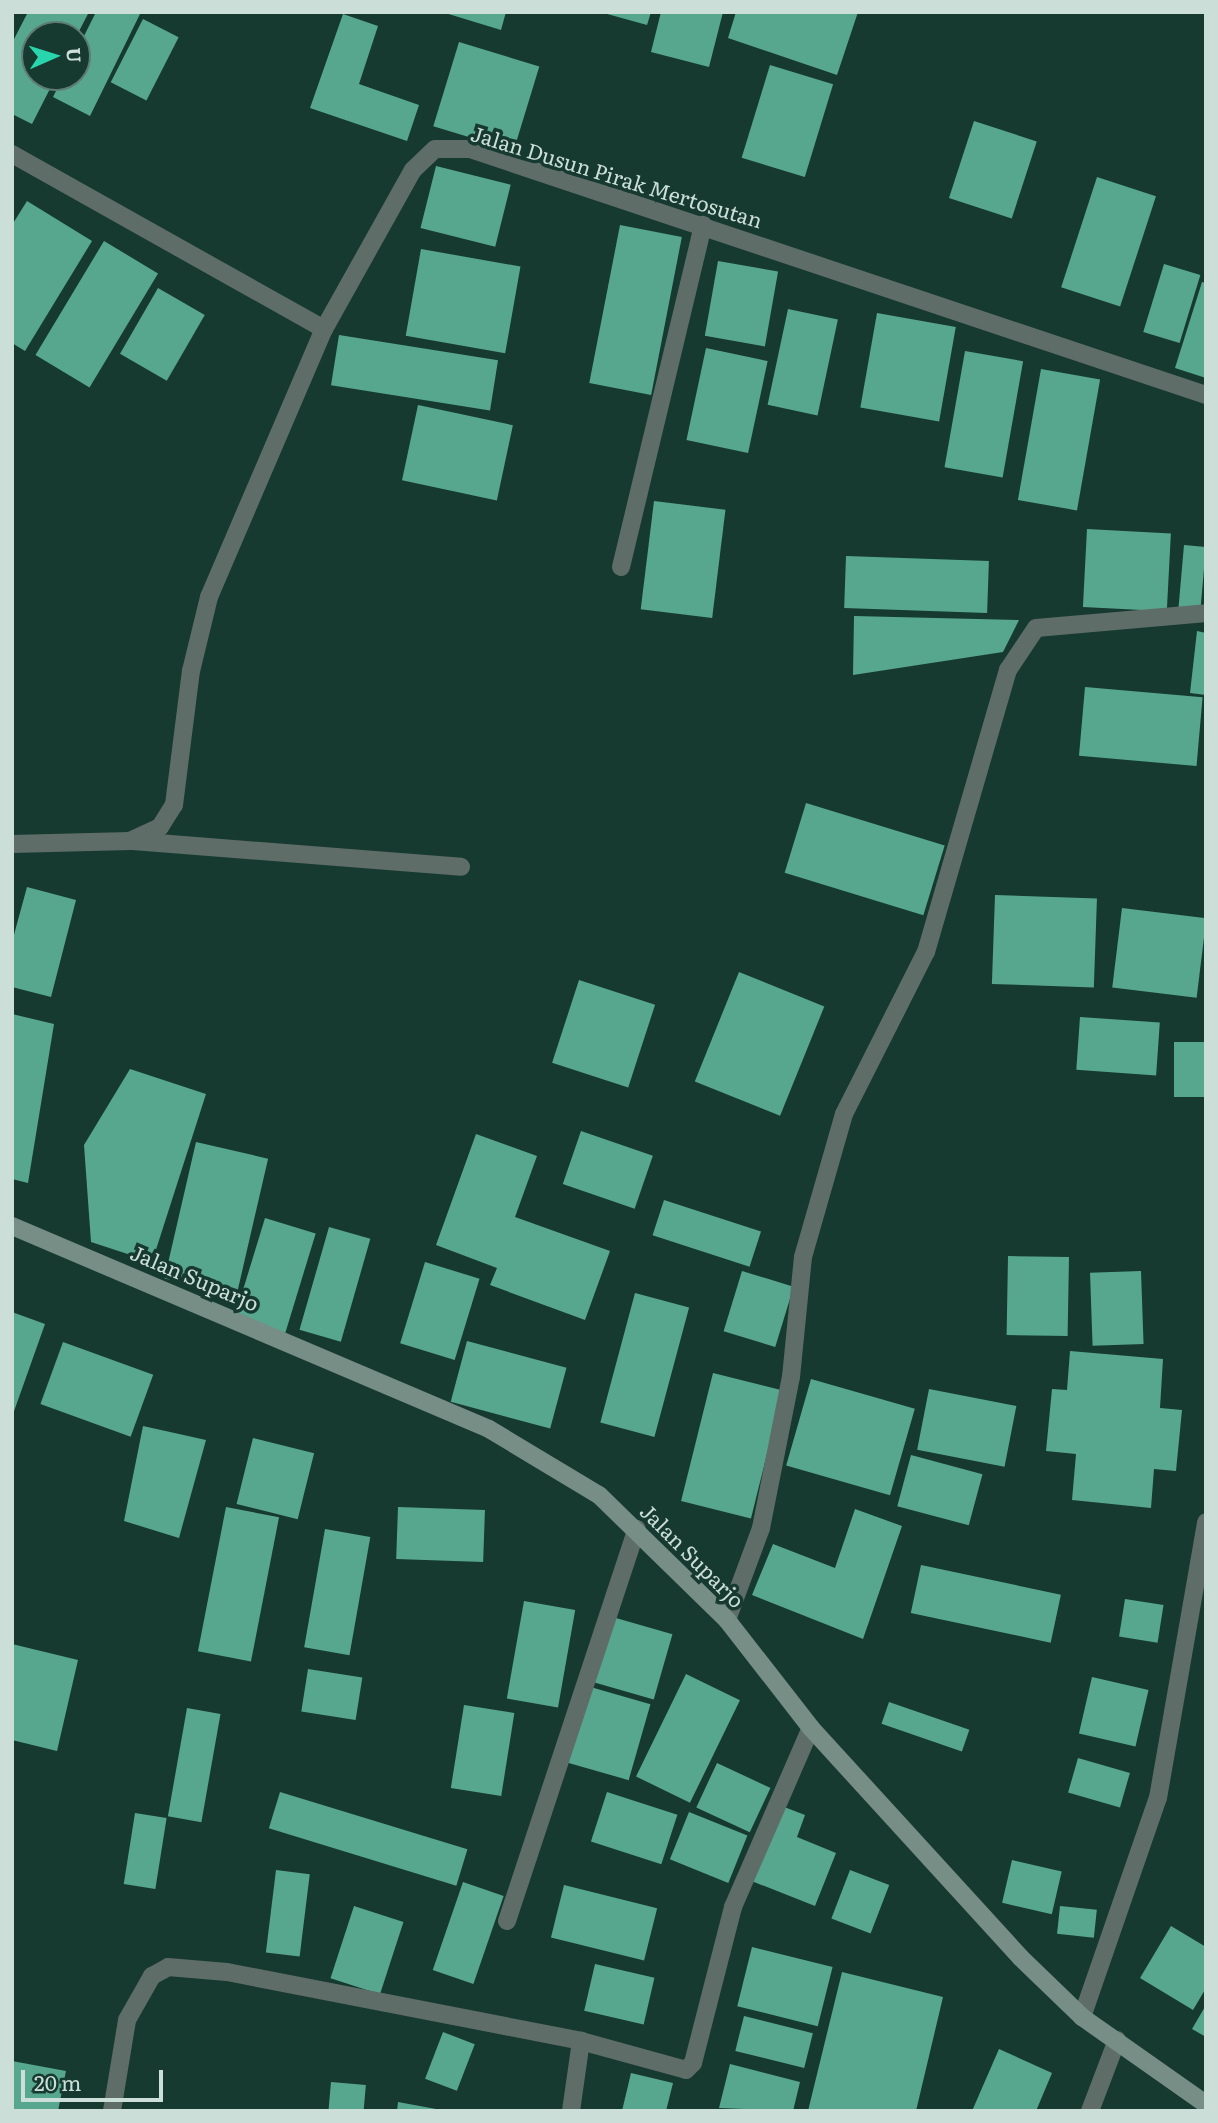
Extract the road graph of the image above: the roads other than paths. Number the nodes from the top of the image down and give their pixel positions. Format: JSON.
{"nodes":[{"id":1,"x":12,"y":154,"type":"edge"},
{"id":2,"x":703,"y":225,"type":"junction"},
{"id":3,"x":324,"y":329,"type":"junction"},
{"id":4,"x":1206,"y":395,"type":"edge"},
{"id":5,"x":621,"y":567,"type":"dead end"},
{"id":6,"x":1206,"y":613,"type":"edge"},
{"id":7,"x":130,"y":841,"type":"junction"},
{"id":8,"x":12,"y":844,"type":"edge"},
{"id":9,"x":461,"y":867,"type":"dead end"},
{"id":10,"x":12,"y":1226,"type":"edge"},
{"id":11,"x":1206,"y":1522,"type":"edge"},
{"id":12,"x":637,"y":1529,"type":"junction"},
{"id":13,"x":727,"y":1620,"type":"junction"},
{"id":14,"x":811,"y":1728,"type":"junction"},
{"id":15,"x":507,"y":1921,"type":"dead end"},
{"id":16,"x":1082,"y":2017,"type":"junction"},
{"id":17,"x":581,"y":2040,"type":"junction"},
{"id":18,"x":1117,"y":2040,"type":"junction"},
{"id":19,"x":1206,"y":2104,"type":"edge"},
{"id":20,"x":112,"y":2111,"type":"edge"},
{"id":21,"x":571,"y":2111,"type":"edge"},
{"id":22,"x":1090,"y":2111,"type":"edge"}],
"edges":[{"from":1,"to":3,"type":"street"},
{"from":2,"to":3,"type":"street","name":"Jalan Dusun Pirak Mertosutan"},
{"from":2,"to":4,"type":"street","name":"Jalan Dusun Pirak Mertosutan"},
{"from":2,"to":5,"type":"street"},
{"from":3,"to":7,"type":"street","name":"Jalan Dusun Pirak Mertosutan"},
{"from":6,"to":13,"type":"street"},
{"from":7,"to":8,"type":"street"},
{"from":7,"to":9,"type":"street"},
{"from":10,"to":12,"type":"main road","name":"Jalan Suparjo"},
{"from":11,"to":16,"type":"street"},
{"from":12,"to":13,"type":"main road","name":"Jalan Suparjo"},
{"from":12,"to":15,"type":"street"},
{"from":13,"to":14,"type":"main road","name":"Jalan Suparjo"},
{"from":14,"to":16,"type":"main road","name":"Jalan Suparjo"},
{"from":14,"to":17,"type":"street"},
{"from":16,"to":18,"type":"main road","name":"Jalan Suparjo"},
{"from":17,"to":20,"type":"street"},
{"from":17,"to":21,"type":"street"},
{"from":18,"to":19,"type":"main road","name":"Jalan Suparjo"},
{"from":18,"to":22,"type":"street"}]}
